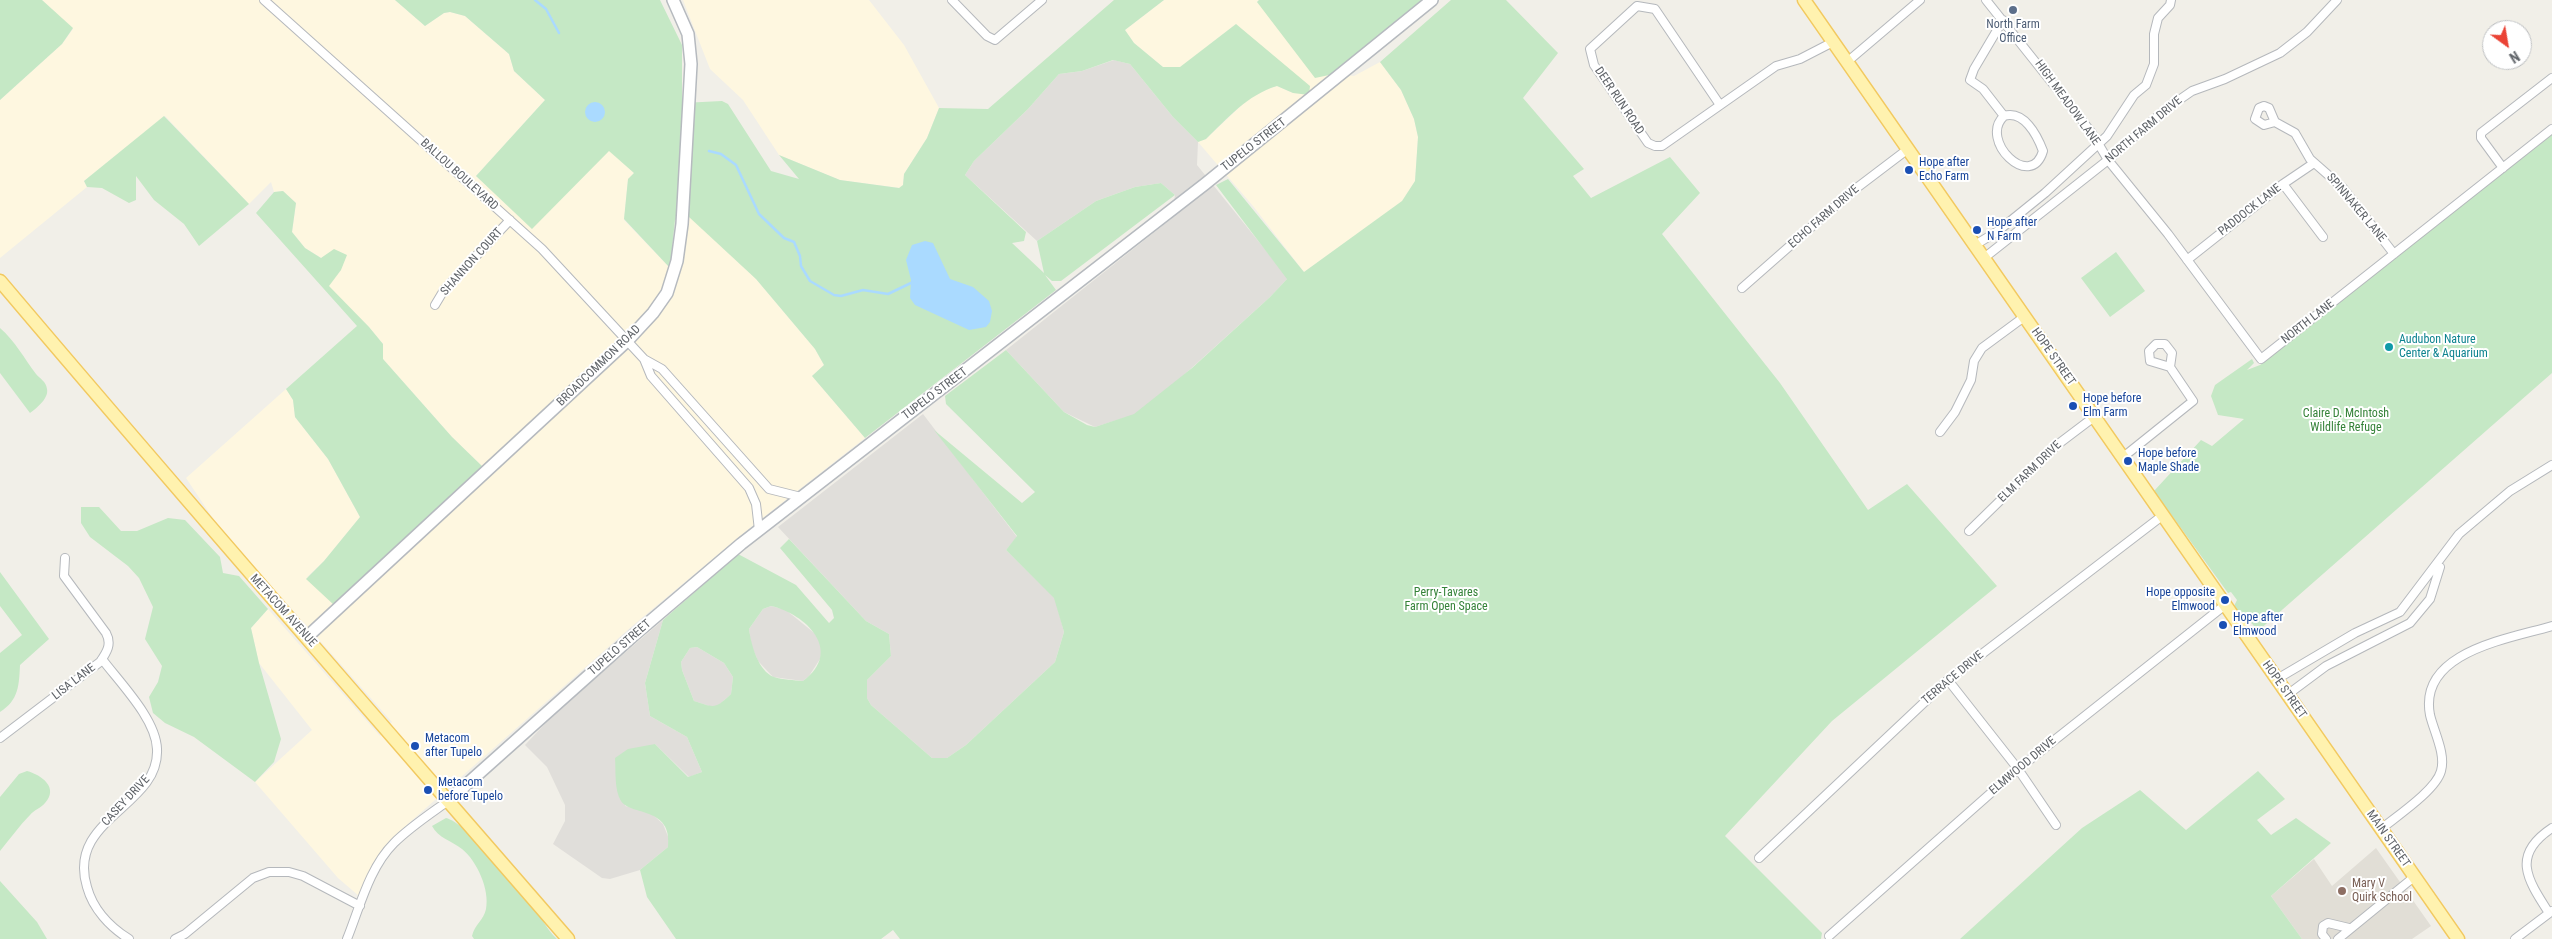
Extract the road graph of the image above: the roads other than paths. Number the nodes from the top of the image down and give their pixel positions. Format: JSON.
{"nodes":[{"id":1,"x":264,"y":0,"type":"edge"},
{"id":2,"x":673,"y":0,"type":"edge"},
{"id":3,"x":952,"y":0,"type":"edge"},
{"id":4,"x":1042,"y":0,"type":"edge"},
{"id":5,"x":1432,"y":0,"type":"edge"},
{"id":6,"x":1804,"y":0,"type":"edge"},
{"id":7,"x":1920,"y":0,"type":"edge"},
{"id":8,"x":1986,"y":0,"type":"edge"},
{"id":9,"x":2171,"y":0,"type":"edge"},
{"id":10,"x":2337,"y":0,"type":"edge"},
{"id":11,"x":2003,"y":20,"type":"junction"},
{"id":12,"x":1833,"y":42,"type":"junction"},
{"id":13,"x":1847,"y":62,"type":"junction"},
{"id":14,"x":2552,"y":78,"type":"edge"},
{"id":15,"x":1720,"y":104,"type":"junction"},
{"id":16,"x":2004,"y":116,"type":"junction"},
{"id":17,"x":2275,"y":122,"type":"dead end"},
{"id":18,"x":2552,"y":129,"type":"edge"},
{"id":19,"x":2098,"y":145,"type":"junction"},
{"id":20,"x":1908,"y":149,"type":"junction"},
{"id":21,"x":2108,"y":160,"type":"junction"},
{"id":22,"x":2314,"y":163,"type":"junction"},
{"id":23,"x":2503,"y":168,"type":"junction"},
{"id":24,"x":2283,"y":184,"type":"junction"},
{"id":25,"x":510,"y":220,"type":"junction"},
{"id":26,"x":2323,"y":237,"type":"dead end"},
{"id":27,"x":1975,"y":246,"type":"junction"},
{"id":28,"x":2394,"y":254,"type":"junction"},
{"id":29,"x":1984,"y":258,"type":"junction"},
{"id":30,"x":2187,"y":260,"type":"junction"},
{"id":31,"x":0,"y":281,"type":"edge"},
{"id":32,"x":1742,"y":288,"type":"dead end"},
{"id":33,"x":435,"y":305,"type":"dead end"},
{"id":34,"x":2024,"y":317,"type":"junction"},
{"id":35,"x":628,"y":340,"type":"junction"},
{"id":36,"x":644,"y":359,"type":"junction"},
{"id":37,"x":2170,"y":366,"type":"dead end"},
{"id":38,"x":2094,"y":417,"type":"junction"},
{"id":39,"x":1940,"y":432,"type":"dead end"},
{"id":40,"x":2122,"y":458,"type":"junction"},
{"id":41,"x":2552,"y":465,"type":"edge"},
{"id":42,"x":801,"y":497,"type":"junction"},
{"id":43,"x":2162,"y":516,"type":"junction"},
{"id":44,"x":759,"y":530,"type":"junction"},
{"id":45,"x":1969,"y":531,"type":"dead end"},
{"id":46,"x":2446,"y":553,"type":"junction"},
{"id":47,"x":65,"y":558,"type":"dead end"},
{"id":48,"x":2225,"y":605,"type":"junction"},
{"id":49,"x":2394,"y":616,"type":"junction"},
{"id":50,"x":2552,"y":626,"type":"edge"},
{"id":51,"x":2402,"y":628,"type":"junction"},
{"id":52,"x":2355,"y":633,"type":"junction"},
{"id":53,"x":307,"y":637,"type":"junction"},
{"id":54,"x":2364,"y":646,"type":"junction"},
{"id":55,"x":2313,"y":659,"type":"junction"},
{"id":56,"x":102,"y":660,"type":"junction"},
{"id":57,"x":2320,"y":671,"type":"junction"},
{"id":58,"x":1948,"y":680,"type":"junction"},
{"id":59,"x":2276,"y":680,"type":"junction"},
{"id":60,"x":2287,"y":695,"type":"junction"},
{"id":61,"x":0,"y":738,"type":"edge"},
{"id":62,"x":2318,"y":739,"type":"joint"},
{"id":63,"x":2018,"y":769,"type":"junction"},
{"id":64,"x":448,"y":801,"type":"junction"},
{"id":65,"x":2056,"y":825,"type":"dead end"},
{"id":66,"x":2552,"y":828,"type":"edge"},
{"id":67,"x":2381,"y":829,"type":"junction"},
{"id":68,"x":1759,"y":858,"type":"dead end"},
{"id":69,"x":2414,"y":877,"type":"junction"},
{"id":70,"x":360,"y":906,"type":"junction"},
{"id":71,"x":2551,"y":912,"type":"edge"},
{"id":72,"x":2349,"y":928,"type":"junction"},
{"id":73,"x":1829,"y":936,"type":"dead end"},
{"id":74,"x":129,"y":939,"type":"edge"},
{"id":75,"x":175,"y":939,"type":"edge"},
{"id":76,"x":347,"y":939,"type":"edge"},
{"id":77,"x":568,"y":939,"type":"edge"},
{"id":78,"x":2326,"y":939,"type":"edge"},
{"id":79,"x":2338,"y":939,"type":"edge"},
{"id":80,"x":2458,"y":939,"type":"edge"},
{"id":81,"x":2515,"y":939,"type":"edge"}],
"edges":[{"from":1,"to":25,"type":"street","name":"BALLOU BOULEVARD"},
{"from":2,"to":35,"type":"main road","name":"BROADCOMMON ROAD"},
{"from":3,"to":4,"type":"street"},
{"from":5,"to":42,"type":"main road","name":"TUPELO STREET"},
{"from":6,"to":12,"type":"main road","name":"HOPE STREET"},
{"from":7,"to":13,"type":"street"},
{"from":8,"to":11,"type":"street","name":"HIGH MEADOW LANE"},
{"from":9,"to":19,"type":"street","name":"NORTH FARM DRIVE"},
{"from":10,"to":21,"type":"street","name":"NORTH FARM DRIVE"},
{"from":11,"to":16,"type":"street"},
{"from":11,"to":19,"type":"street","name":"HIGH MEADOW LANE"},
{"from":12,"to":13,"type":"main road","name":"HOPE STREET"},
{"from":12,"to":15,"type":"street","name":"DEER RUN ROAD"},
{"from":13,"to":20,"type":"main road","name":"HOPE STREET"},
{"from":14,"to":23,"type":"street"},
{"from":15,"to":15,"type":"street","name":"DEER RUN ROAD"},
{"from":16,"to":16,"type":"street"},
{"from":17,"to":22,"type":"street","name":"SPINNAKER LANE"},
{"from":18,"to":23,"type":"street","name":"NORTH LANE"},
{"from":19,"to":21,"type":"street","name":"HIGH MEADOW LANE"},
{"from":19,"to":27,"type":"street","name":"NORTH FARM DRIVE"},
{"from":20,"to":27,"type":"main road","name":"HOPE STREET"},
{"from":20,"to":32,"type":"street","name":"ECHO FARM DRIVE"},
{"from":21,"to":29,"type":"street","name":"NORTH FARM DRIVE"},
{"from":21,"to":30,"type":"street","name":"NORTH LANE"},
{"from":22,"to":24,"type":"street","name":"PADDOCK LANE"},
{"from":22,"to":28,"type":"street","name":"SPINNAKER LANE"},
{"from":23,"to":28,"type":"street","name":"NORTH LANE"},
{"from":24,"to":26,"type":"street"},
{"from":24,"to":30,"type":"street","name":"PADDOCK LANE"},
{"from":25,"to":33,"type":"street","name":"SHANNON COURT"},
{"from":25,"to":35,"type":"street","name":"BALLOU BOULEVARD"},
{"from":27,"to":29,"type":"main road","name":"HOPE STREET"},
{"from":28,"to":30,"type":"street","name":"NORTH LANE"},
{"from":29,"to":34,"type":"main road","name":"HOPE STREET"},
{"from":31,"to":53,"type":"main road","name":"METACOM AVENUE"},
{"from":34,"to":38,"type":"main road","name":"HOPE STREET"},
{"from":34,"to":39,"type":"street"},
{"from":35,"to":36,"type":"street","name":"BALLOU BOULEVARD"},
{"from":35,"to":53,"type":"main road","name":"BROADCOMMON ROAD"},
{"from":36,"to":42,"type":"street","name":"BALLOU BOULEVARD"},
{"from":36,"to":44,"type":"street","name":"BALLOU BOULEVARD"},
{"from":37,"to":40,"type":"street"},
{"from":38,"to":40,"type":"main road","name":"HOPE STREET"},
{"from":38,"to":45,"type":"street","name":"ELM FARM DRIVE"},
{"from":40,"to":43,"type":"main road","name":"HOPE STREET"},
{"from":41,"to":46,"type":"street"},
{"from":42,"to":44,"type":"main road","name":"TUPELO STREET"},
{"from":43,"to":48,"type":"main road","name":"HOPE STREET"},
{"from":43,"to":58,"type":"street","name":"TERRACE DRIVE"},
{"from":44,"to":64,"type":"main road","name":"TUPELO STREET"},
{"from":46,"to":49,"type":"street"},
{"from":46,"to":51,"type":"street"},
{"from":47,"to":56,"type":"street","name":"LISA LANE"},
{"from":48,"to":59,"type":"main road","name":"HOPE STREET"},
{"from":48,"to":63,"type":"street","name":"ELMWOOD DRIVE"},
{"from":49,"to":51,"type":"street"},
{"from":49,"to":52,"type":"street"},
{"from":50,"to":67,"type":"street"},
{"from":51,"to":54,"type":"street"},
{"from":52,"to":54,"type":"street"},
{"from":52,"to":55,"type":"street"},
{"from":53,"to":64,"type":"main road","name":"METACOM AVENUE"},
{"from":54,"to":57,"type":"street"},
{"from":55,"to":57,"type":"street"},
{"from":55,"to":59,"type":"street"},
{"from":56,"to":61,"type":"street","name":"LISA LANE"},
{"from":56,"to":74,"type":"street","name":"CASEY DRIVE"},
{"from":57,"to":60,"type":"street"},
{"from":58,"to":63,"type":"street"},
{"from":58,"to":68,"type":"street","name":"TERRACE DRIVE"},
{"from":59,"to":60,"type":"main road","name":"HOPE STREET"},
{"from":60,"to":62,"type":"main road","name":"HOPE STREET"},
{"from":62,"to":67,"type":"main road","name":"MAIN STREET"},
{"from":63,"to":65,"type":"street"},
{"from":63,"to":73,"type":"street","name":"ELMWOOD DRIVE"},
{"from":64,"to":70,"type":"street"},
{"from":64,"to":77,"type":"main road","name":"METACOM AVENUE"},
{"from":66,"to":71,"type":"street"},
{"from":67,"to":69,"type":"main road","name":"MAIN STREET"},
{"from":69,"to":72,"type":"street"},
{"from":69,"to":80,"type":"main road","name":"MAIN STREET"},
{"from":70,"to":75,"type":"street"},
{"from":70,"to":76,"type":"street"},
{"from":71,"to":81,"type":"street"},
{"from":72,"to":78,"type":"street"},
{"from":72,"to":79,"type":"street"}]}
